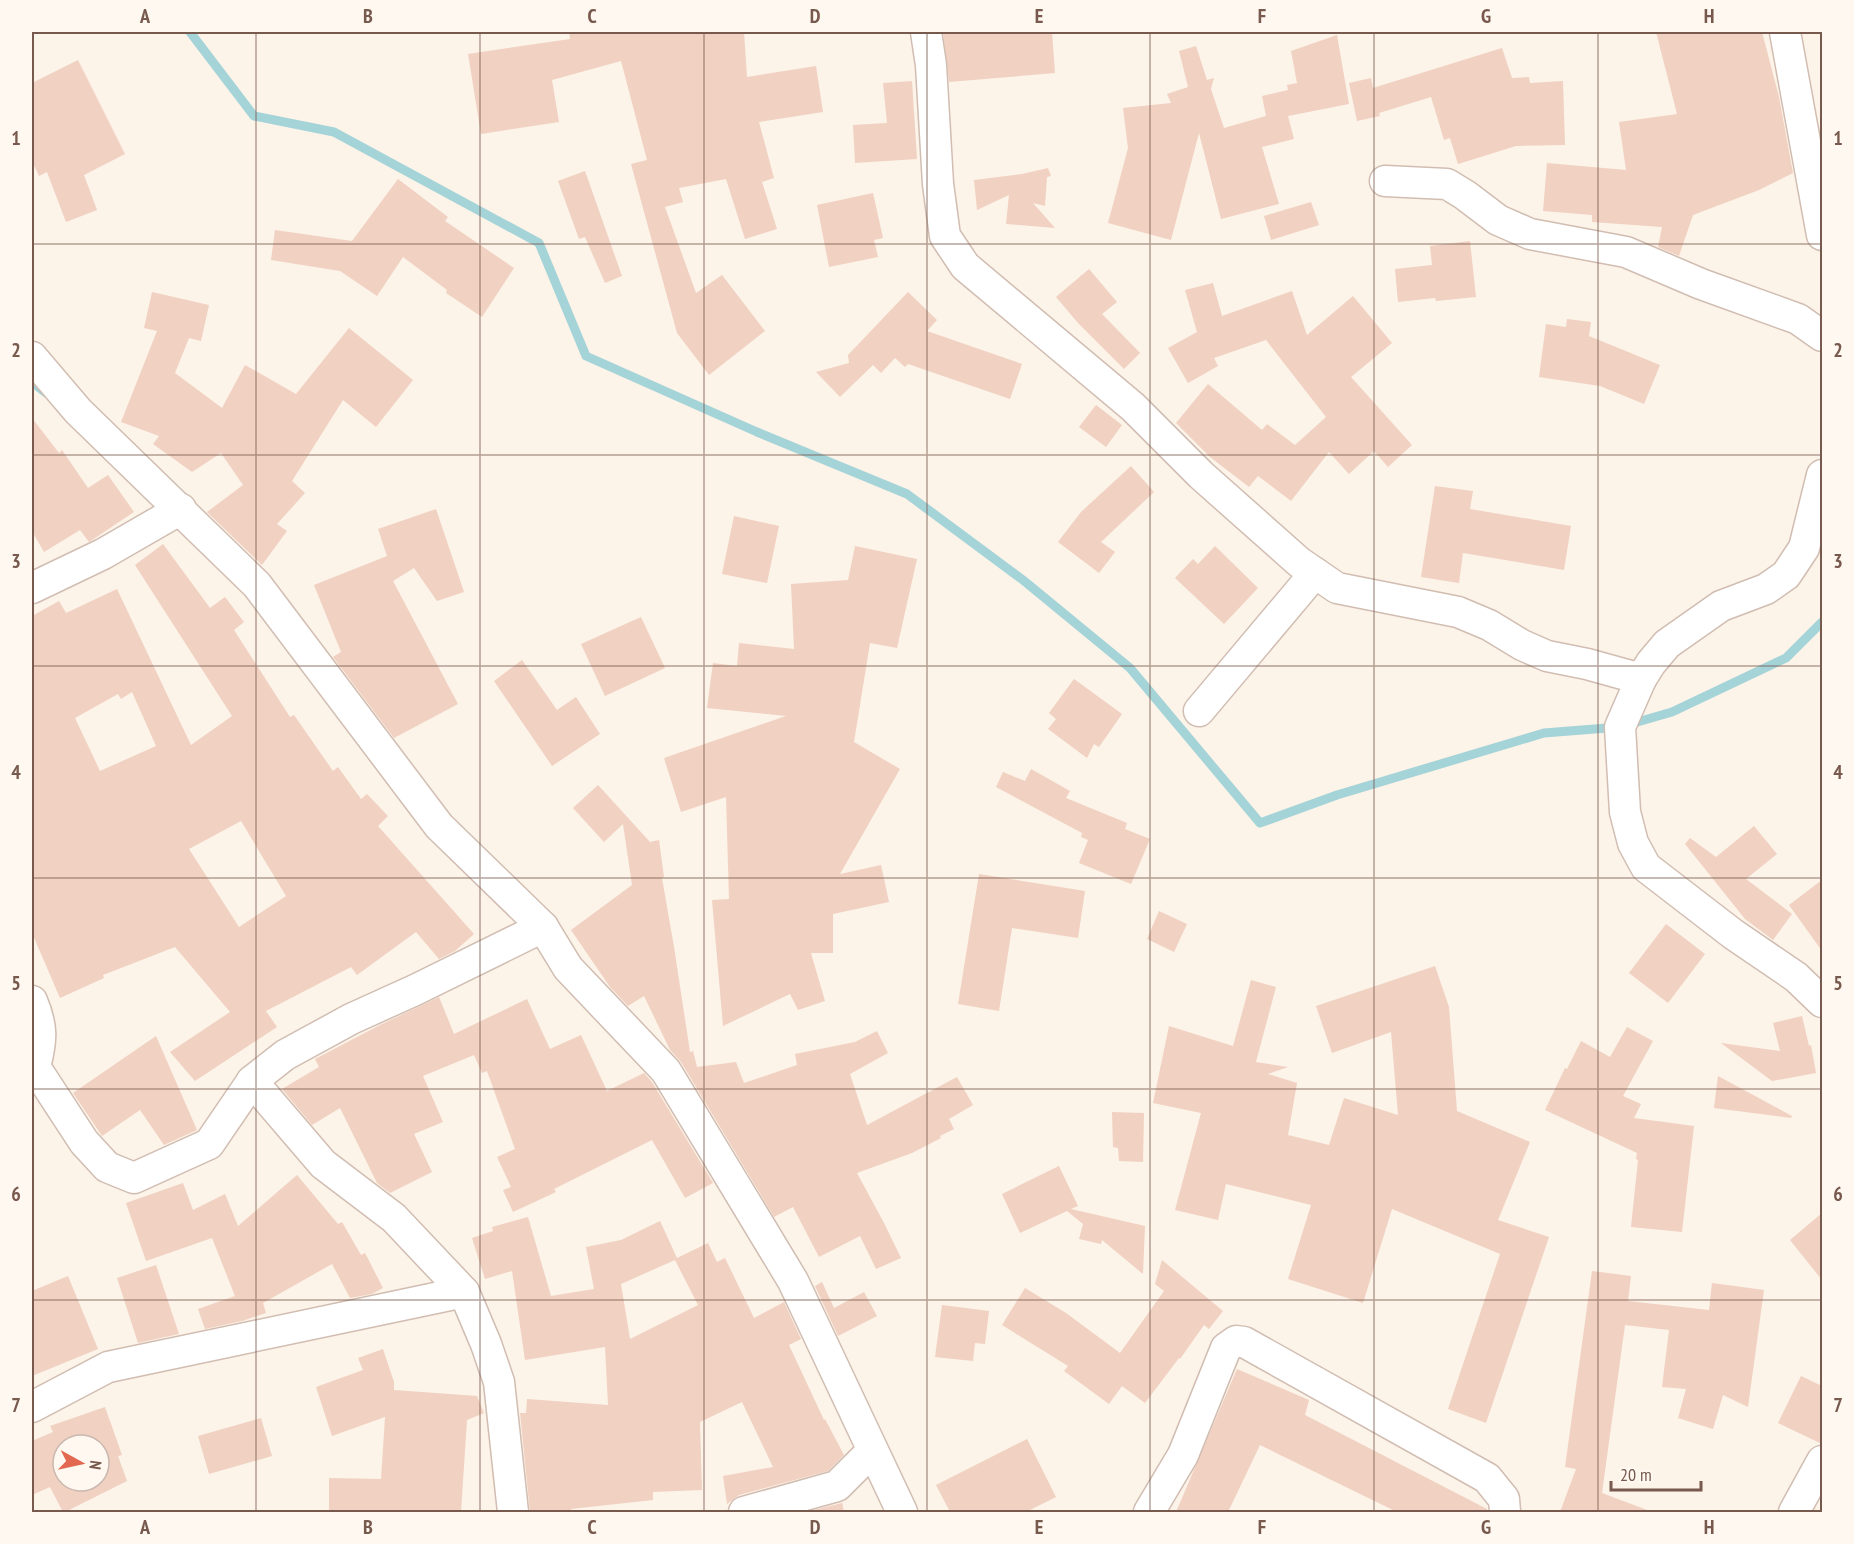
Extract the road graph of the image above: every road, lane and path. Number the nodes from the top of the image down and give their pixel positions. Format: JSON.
{"nodes":[{"id":1,"x":926,"y":32,"type":"edge"},
{"id":2,"x":1785,"y":32,"type":"edge"},
{"id":3,"x":1385,"y":181,"type":"dead end"},
{"id":4,"x":1822,"y":235,"type":"edge"},
{"id":5,"x":1822,"y":336,"type":"edge"},
{"id":6,"x":32,"y":357,"type":"edge"},
{"id":7,"x":1822,"y":476,"type":"edge"},
{"id":8,"x":181,"y":509,"type":"junction"},
{"id":9,"x":1315,"y":573,"type":"junction"},
{"id":10,"x":32,"y":588,"type":"edge"},
{"id":11,"x":1641,"y":679,"type":"junction"},
{"id":12,"x":1199,"y":711,"type":"dead end"},
{"id":13,"x":543,"y":927,"type":"junction"},
{"id":14,"x":32,"y":1000,"type":"edge"},
{"id":15,"x":1822,"y":1002,"type":"edge"},
{"id":16,"x":33,"y":1068,"type":"edge"},
{"id":17,"x":252,"y":1081,"type":"junction"},
{"id":18,"x":464,"y":1292,"type":"junction"},
{"id":19,"x":32,"y":1407,"type":"edge"},
{"id":20,"x":872,"y":1451,"type":"junction"},
{"id":21,"x":1822,"y":1461,"type":"edge"},
{"id":22,"x":513,"y":1512,"type":"edge"},
{"id":23,"x":744,"y":1512,"type":"edge"},
{"id":24,"x":902,"y":1512,"type":"edge"},
{"id":25,"x":1149,"y":1512,"type":"edge"},
{"id":26,"x":1505,"y":1512,"type":"edge"},
{"id":27,"x":1794,"y":1512,"type":"edge"}],
"edges":[{"from":1,"to":9,"type":"street"},
{"from":2,"to":4,"type":"street"},
{"from":3,"to":5,"type":"street"},
{"from":6,"to":8,"type":"street"},
{"from":7,"to":11,"type":"street"},
{"from":8,"to":10,"type":"street"},
{"from":8,"to":13,"type":"street"},
{"from":9,"to":11,"type":"street"},
{"from":9,"to":12,"type":"street"},
{"from":11,"to":15,"type":"street"},
{"from":13,"to":17,"type":"street"},
{"from":13,"to":20,"type":"street"},
{"from":14,"to":16,"type":"street"},
{"from":16,"to":17,"type":"street"},
{"from":17,"to":18,"type":"street"},
{"from":18,"to":19,"type":"street"},
{"from":18,"to":22,"type":"street"},
{"from":20,"to":23,"type":"street"},
{"from":20,"to":24,"type":"street"},
{"from":21,"to":27,"type":"street"},
{"from":25,"to":26,"type":"street"}]}
